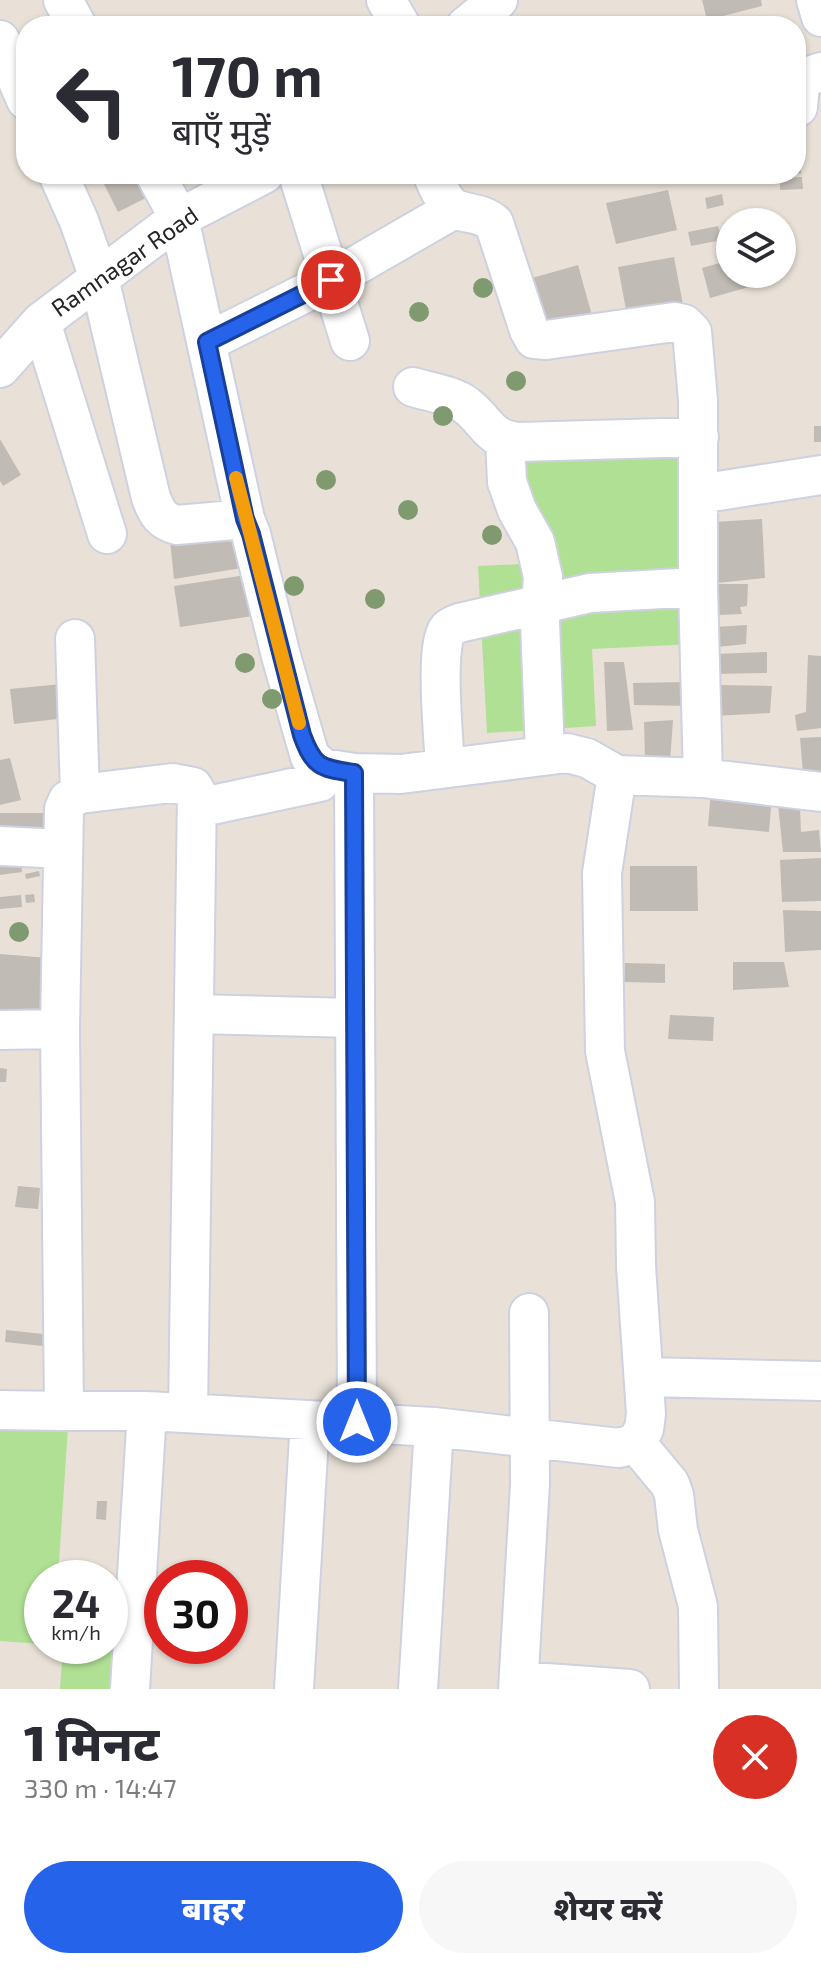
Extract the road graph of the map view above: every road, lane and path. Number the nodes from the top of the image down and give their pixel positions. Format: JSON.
{"nodes":[{"id":1,"x":498,"y":0,"type":"edge"},
{"id":2,"x":816,"y":0,"type":"edge"},
{"id":3,"x":478,"y":16,"type":"edge"},
{"id":4,"x":821,"y":17,"type":"edge"},
{"id":5,"x":0,"y":40,"type":"edge"},
{"id":6,"x":16,"y":77,"type":"edge"},
{"id":7,"x":62,"y":184,"type":"edge"},
{"id":8,"x":160,"y":184,"type":"edge"},
{"id":9,"x":245,"y":184,"type":"edge"},
{"id":10,"x":301,"y":184,"type":"edge"},
{"id":11,"x":437,"y":184,"type":"edge"},
{"id":12,"x":454,"y":209,"type":"junction"},
{"id":13,"x":179,"y":218,"type":"junction"},
{"id":14,"x":99,"y":278,"type":"junction"},
{"id":15,"x":331,"y":280,"type":"junction"},
{"id":16,"x":41,"y":322,"type":"junction"},
{"id":17,"x":350,"y":341,"type":"dead end"},
{"id":18,"x":207,"y":342,"type":"junction"},
{"id":19,"x":0,"y":368,"type":"edge"},
{"id":20,"x":413,"y":387,"type":"dead end"},
{"id":21,"x":699,"y":437,"type":"junction"},
{"id":22,"x":505,"y":440,"type":"junction"},
{"id":23,"x":821,"y":475,"type":"edge"},
{"id":24,"x":699,"y":494,"type":"junction"},
{"id":25,"x":245,"y":519,"type":"junction"},
{"id":26,"x":107,"y":534,"type":"dead end"},
{"id":27,"x":698,"y":587,"type":"junction"},
{"id":28,"x":541,"y":603,"type":"junction"},
{"id":29,"x":75,"y":639,"type":"dead end"},
{"id":30,"x":545,"y":755,"type":"junction"},
{"id":31,"x":445,"y":767,"type":"junction"},
{"id":32,"x":617,"y":775,"type":"junction"},
{"id":33,"x":337,"y":778,"type":"junction"},
{"id":34,"x":703,"y":778,"type":"junction"},
{"id":35,"x":821,"y":792,"type":"edge"},
{"id":36,"x":80,"y":794,"type":"junction"},
{"id":37,"x":198,"y":808,"type":"junction"},
{"id":38,"x":0,"y":846,"type":"edge"},
{"id":39,"x":63,"y":849,"type":"junction"},
{"id":40,"x":195,"y":1014,"type":"junction"},
{"id":41,"x":355,"y":1018,"type":"junction"},
{"id":42,"x":60,"y":1029,"type":"junction"},
{"id":43,"x":0,"y":1030,"type":"edge"},
{"id":44,"x":529,"y":1313,"type":"dead end"},
{"id":45,"x":644,"y":1377,"type":"junction"},
{"id":46,"x":821,"y":1381,"type":"edge"},
{"id":47,"x":0,"y":1410,"type":"edge"},
{"id":48,"x":64,"y":1411,"type":"junction"},
{"id":49,"x":147,"y":1411,"type":"junction"},
{"id":50,"x":188,"y":1413,"type":"junction"},
{"id":51,"x":310,"y":1420,"type":"junction"},
{"id":52,"x":357,"y":1422,"type":"junction"},
{"id":53,"x":434,"y":1427,"type":"junction"},
{"id":54,"x":530,"y":1440,"type":"junction"},
{"id":55,"x":636,"y":1443,"type":"junction"},
{"id":56,"x":518,"y":1685,"type":"edge"},
{"id":57,"x":130,"y":1689,"type":"edge"},
{"id":58,"x":294,"y":1689,"type":"edge"},
{"id":59,"x":418,"y":1689,"type":"edge"},
{"id":60,"x":630,"y":1689,"type":"edge"},
{"id":61,"x":699,"y":1689,"type":"edge"}],
"edges":[{"from":1,"to":3,"type":"street"},
{"from":2,"to":4,"type":"street"},
{"from":5,"to":6,"type":"street"},
{"from":7,"to":14,"type":"street"},
{"from":8,"to":13,"type":"street"},
{"from":9,"to":13,"type":"street","name":"Ramnagar Road"},
{"from":10,"to":15,"type":"street"},
{"from":11,"to":12,"type":"street"},
{"from":12,"to":15,"type":"street"},
{"from":12,"to":21,"type":"street"},
{"from":13,"to":14,"type":"street","name":"Ramnagar Road"},
{"from":13,"to":18,"type":"street"},
{"from":14,"to":16,"type":"street","name":"Ramnagar Road"},
{"from":14,"to":25,"type":"street"},
{"from":15,"to":17,"type":"street"},
{"from":15,"to":18,"type":"street"},
{"from":16,"to":19,"type":"street","name":"Ramnagar Road"},
{"from":16,"to":26,"type":"street"},
{"from":18,"to":25,"type":"street"},
{"from":20,"to":22,"type":"street"},
{"from":21,"to":22,"type":"street"},
{"from":21,"to":24,"type":"street"},
{"from":22,"to":28,"type":"street"},
{"from":23,"to":24,"type":"street"},
{"from":24,"to":27,"type":"street"},
{"from":25,"to":33,"type":"street"},
{"from":27,"to":28,"type":"street"},
{"from":27,"to":34,"type":"street"},
{"from":28,"to":30,"type":"street"},
{"from":28,"to":31,"type":"street"},
{"from":29,"to":36,"type":"street"},
{"from":30,"to":31,"type":"street"},
{"from":30,"to":32,"type":"street"},
{"from":31,"to":33,"type":"street"},
{"from":32,"to":34,"type":"street"},
{"from":32,"to":45,"type":"street"},
{"from":33,"to":37,"type":"street"},
{"from":33,"to":41,"type":"street"},
{"from":34,"to":35,"type":"street"},
{"from":36,"to":37,"type":"street"},
{"from":36,"to":39,"type":"street"},
{"from":37,"to":40,"type":"street"},
{"from":38,"to":39,"type":"street"},
{"from":39,"to":42,"type":"street"},
{"from":40,"to":41,"type":"street"},
{"from":40,"to":50,"type":"street"},
{"from":41,"to":52,"type":"street"},
{"from":42,"to":43,"type":"street"},
{"from":42,"to":48,"type":"street"},
{"from":44,"to":54,"type":"street"},
{"from":45,"to":46,"type":"street"},
{"from":45,"to":55,"type":"street"},
{"from":47,"to":48,"type":"street"},
{"from":48,"to":49,"type":"street"},
{"from":49,"to":50,"type":"street"},
{"from":49,"to":57,"type":"street"},
{"from":50,"to":51,"type":"street"},
{"from":51,"to":52,"type":"street"},
{"from":51,"to":58,"type":"street"},
{"from":52,"to":53,"type":"street"},
{"from":53,"to":54,"type":"street"},
{"from":53,"to":59,"type":"street"},
{"from":54,"to":55,"type":"street"},
{"from":54,"to":56,"type":"street"},
{"from":55,"to":61,"type":"street"},
{"from":56,"to":60,"type":"street"}]}
